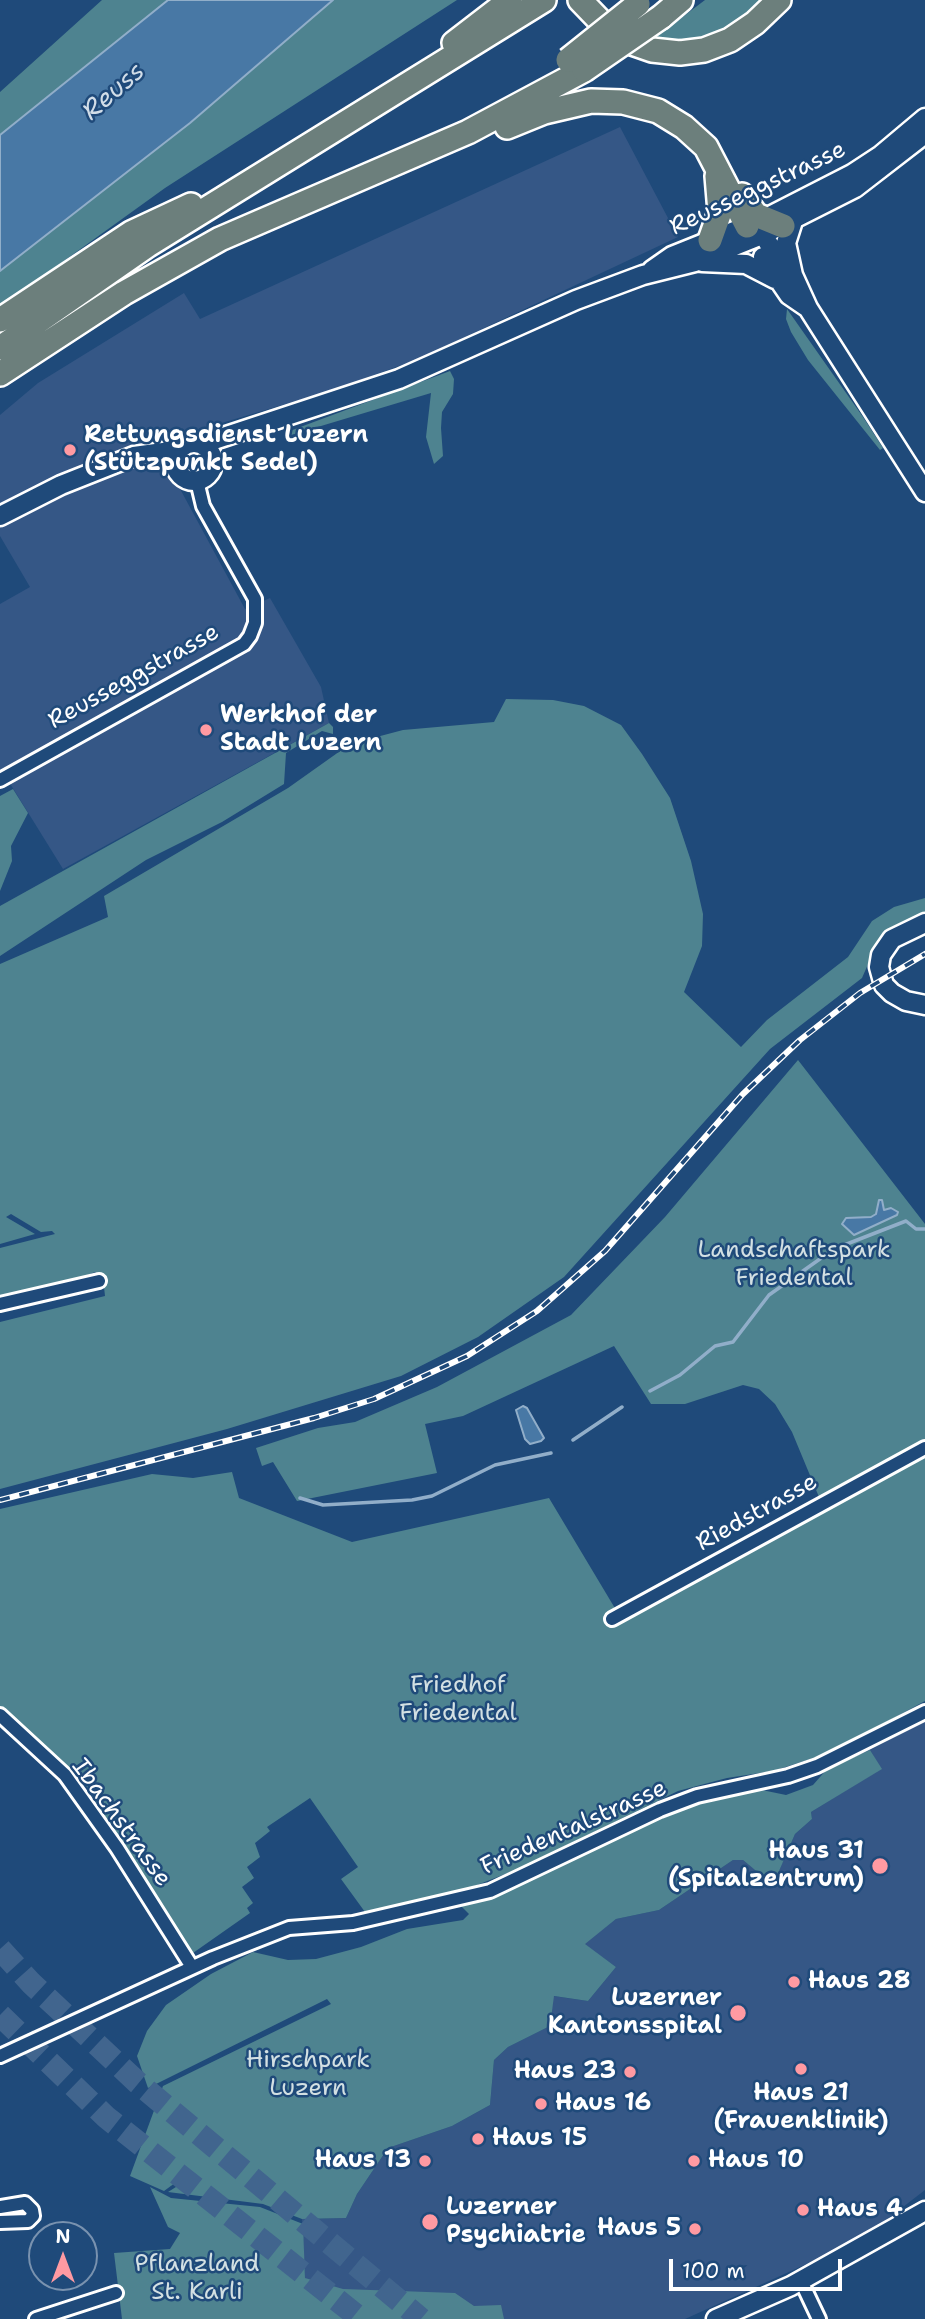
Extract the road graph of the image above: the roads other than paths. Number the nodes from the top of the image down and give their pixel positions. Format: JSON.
{"nodes":[{"id":1,"x":580,"y":0,"type":"edge"},
{"id":2,"x":681,"y":0,"type":"edge"},
{"id":3,"x":779,"y":0,"type":"edge"},
{"id":4,"x":640,"y":2,"type":"edge"},
{"id":5,"x":528,"y":3,"type":"edge"},
{"id":6,"x":576,"y":65,"type":"junction"},
{"id":7,"x":925,"y":118,"type":"edge"},
{"id":8,"x":925,"y":134,"type":"edge"},
{"id":9,"x":715,"y":159,"type":"junction"},
{"id":10,"x":383,"y":171,"type":"junction"},
{"id":11,"x":191,"y":205,"type":"junction"},
{"id":12,"x":767,"y":227,"type":"junction"},
{"id":13,"x":710,"y":240,"type":"junction"},
{"id":14,"x":695,"y":262,"type":"junction"},
{"id":15,"x":643,"y":275,"type":"junction"},
{"id":16,"x":786,"y":278,"type":"junction"},
{"id":17,"x":0,"y":320,"type":"edge"},
{"id":18,"x":0,"y":336,"type":"edge"},
{"id":19,"x":0,"y":348,"type":"edge"},
{"id":20,"x":0,"y":374,"type":"edge"},
{"id":21,"x":247,"y":430,"type":"junction"},
{"id":22,"x":202,"y":444,"type":"junction"},
{"id":23,"x":178,"y":450,"type":"junction"},
{"id":24,"x":213,"y":462,"type":"junction"},
{"id":25,"x":116,"y":465,"type":"junction"},
{"id":26,"x":176,"y":470,"type":"junction"},
{"id":27,"x":197,"y":481,"type":"junction"},
{"id":28,"x":925,"y":492,"type":"edge"},
{"id":29,"x":0,"y":516,"type":"edge"},
{"id":30,"x":0,"y":780,"type":"edge"},
{"id":31,"x":925,"y":923,"type":"edge"},
{"id":32,"x":925,"y":1005,"type":"edge"},
{"id":33,"x":99,"y":1281,"type":"dead end"},
{"id":34,"x":0,"y":1304,"type":"edge"},
{"id":35,"x":925,"y":1448,"type":"edge"},
{"id":36,"x":611,"y":1619,"type":"dead end"},
{"id":37,"x":925,"y":1712,"type":"edge"},
{"id":38,"x":0,"y":1715,"type":"edge"},
{"id":39,"x":192,"y":1968,"type":"junction"},
{"id":40,"x":0,"y":2056,"type":"edge"},
{"id":41,"x":0,"y":2207,"type":"edge"},
{"id":42,"x":925,"y":2211,"type":"edge"},
{"id":43,"x":0,"y":2222,"type":"edge"},
{"id":44,"x":801,"y":2280,"type":"junction"},
{"id":45,"x":116,"y":2293,"type":"dead end"},
{"id":46,"x":36,"y":2319,"type":"edge"},
{"id":47,"x":716,"y":2319,"type":"edge"},
{"id":48,"x":819,"y":2319,"type":"edge"}],
"edges":[{"from":1,"to":3,"type":"highway"},
{"from":2,"to":6,"type":"highway","bridge":true},
{"from":4,"to":6,"type":"highway","bridge":true},
{"from":5,"to":11,"type":"highway"},
{"from":5,"to":19,"type":"highway"},
{"from":6,"to":10,"type":"highway"},
{"from":7,"to":12,"type":"main road","name":"Reusseggstrasse"},
{"from":8,"to":12,"type":"main road","name":"Reusseggstrasse"},
{"from":9,"to":10,"type":"highway"},
{"from":9,"to":12,"type":"highway"},
{"from":9,"to":13,"type":"highway"},
{"from":10,"to":20,"type":"highway"},
{"from":11,"to":17,"type":"highway"},
{"from":11,"to":18,"type":"highway"},
{"from":12,"to":13,"type":"main road","name":"Reusseggstrasse"},
{"from":12,"to":14,"type":"main road","name":"Reusseggstrasse"},
{"from":12,"to":16,"type":"main road"},
{"from":12,"to":16,"type":"main road"},
{"from":13,"to":15,"type":"main road","name":"Reusseggstrasse"},
{"from":14,"to":15,"type":"main road","name":"Reusseggstrasse"},
{"from":14,"to":16,"type":"main road"},
{"from":15,"to":21,"type":"main road","name":"Reusseggstrasse"},
{"from":16,"to":28,"type":"main road"},
{"from":21,"to":22,"type":"main road","name":"Reusseggstrasse"},
{"from":21,"to":24,"type":"main road","name":"Reusseggstrasse"},
{"from":22,"to":23,"type":"main road"},
{"from":22,"to":24,"type":"main road"},
{"from":23,"to":25,"type":"main road"},
{"from":23,"to":26,"type":"main road"},
{"from":24,"to":27,"type":"main road"},
{"from":25,"to":26,"type":"main road"},
{"from":25,"to":29,"type":"main road"},
{"from":26,"to":27,"type":"main road"},
{"from":27,"to":30,"type":"street","name":"Reusseggstrasse"},
{"from":31,"to":32,"type":"main road"},
{"from":33,"to":34,"type":"street"},
{"from":35,"to":36,"type":"street","name":"Riedstrasse"},
{"from":37,"to":39,"type":"street","name":"Friedentalstrasse"},
{"from":38,"to":39,"type":"street","name":"Ibachstrasse"},
{"from":39,"to":40,"type":"street","name":"Friedentalstrasse"},
{"from":41,"to":43,"type":"street"},
{"from":42,"to":44,"type":"main road"},
{"from":44,"to":47,"type":"main road"},
{"from":44,"to":48,"type":"street"},
{"from":45,"to":46,"type":"street"}]}
